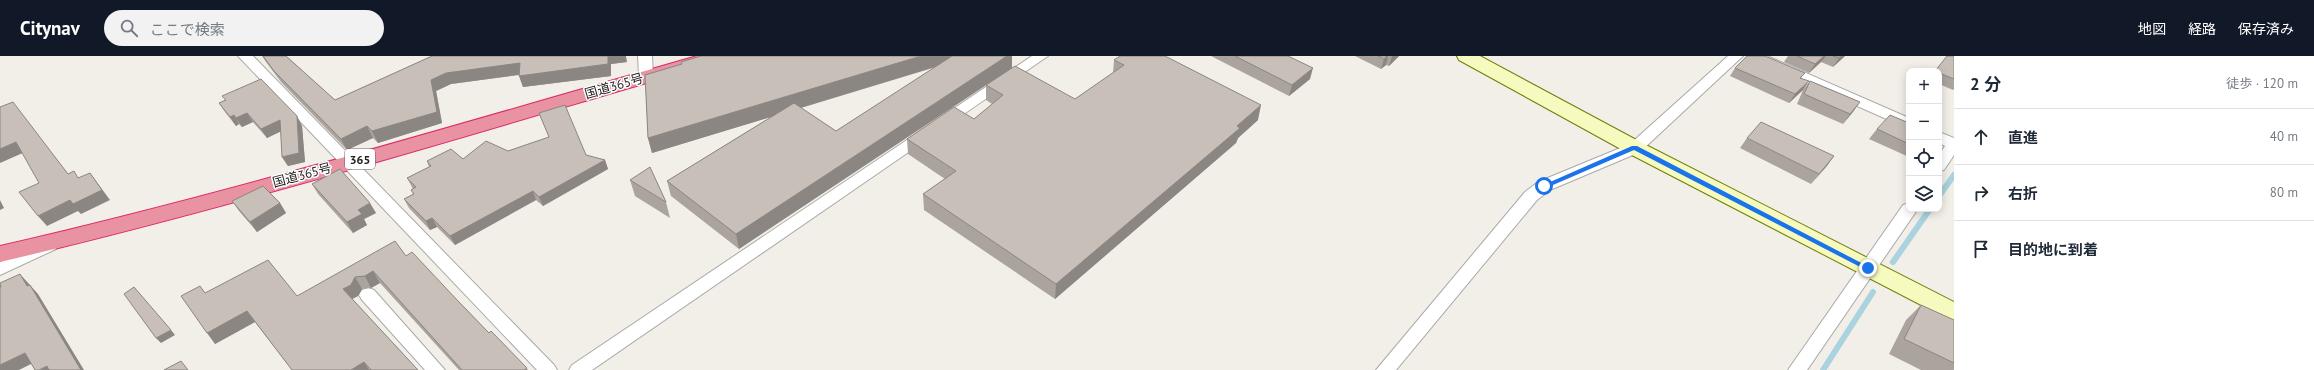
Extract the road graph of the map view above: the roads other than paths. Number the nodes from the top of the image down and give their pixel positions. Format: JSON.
{"nodes":[{"id":1,"x":245,"y":56,"type":"edge"},
{"id":2,"x":718,"y":56,"type":"edge"},
{"id":3,"x":1041,"y":56,"type":"edge"},
{"id":4,"x":1466,"y":56,"type":"edge"},
{"id":5,"x":1736,"y":56,"type":"edge"},
{"id":6,"x":1756,"y":56,"type":"edge"},
{"id":7,"x":646,"y":66,"type":"edge"},
{"id":8,"x":1906,"y":123,"type":"edge"},
{"id":9,"x":1942,"y":138,"type":"edge"},
{"id":10,"x":1954,"y":144,"type":"edge"},
{"id":11,"x":1635,"y":148,"type":"junction"},
{"id":12,"x":1942,"y":162,"type":"edge"},
{"id":13,"x":346,"y":163,"type":"junction"},
{"id":14,"x":1907,"y":212,"type":"edge"},
{"id":15,"x":60,"y":240,"type":"junction"},
{"id":16,"x":0,"y":254,"type":"edge"},
{"id":17,"x":1868,"y":268,"type":"junction"},
{"id":18,"x":0,"y":269,"type":"edge"},
{"id":19,"x":368,"y":295,"type":"dead end"},
{"id":20,"x":1954,"y":313,"type":"edge"},
{"id":21,"x":436,"y":370,"type":"edge"},
{"id":22,"x":548,"y":370,"type":"edge"},
{"id":23,"x":578,"y":370,"type":"edge"},
{"id":24,"x":1385,"y":370,"type":"edge"},
{"id":25,"x":1797,"y":370,"type":"edge"}],
"edges":[{"from":1,"to":13,"type":"street"},
{"from":2,"to":7,"type":"highway","name":"国道365号","number":"365"},
{"from":3,"to":23,"type":"street"},
{"from":4,"to":11,"type":"street"},
{"from":5,"to":11,"type":"street"},
{"from":6,"to":8,"type":"street"},
{"from":7,"to":13,"type":"highway","name":"国道365号","number":"365"},
{"from":9,"to":10,"type":"street"},
{"from":10,"to":12,"type":"street"},
{"from":11,"to":17,"type":"street"},
{"from":11,"to":24,"type":"street"},
{"from":13,"to":15,"type":"highway","name":"国道365号","number":"365"},
{"from":13,"to":22,"type":"street"},
{"from":14,"to":17,"type":"street"},
{"from":15,"to":16,"type":"highway","name":"国道365号","number":"365"},
{"from":15,"to":18,"type":"street"},
{"from":17,"to":20,"type":"street"},
{"from":17,"to":25,"type":"street"},
{"from":19,"to":21,"type":"street"}]}
